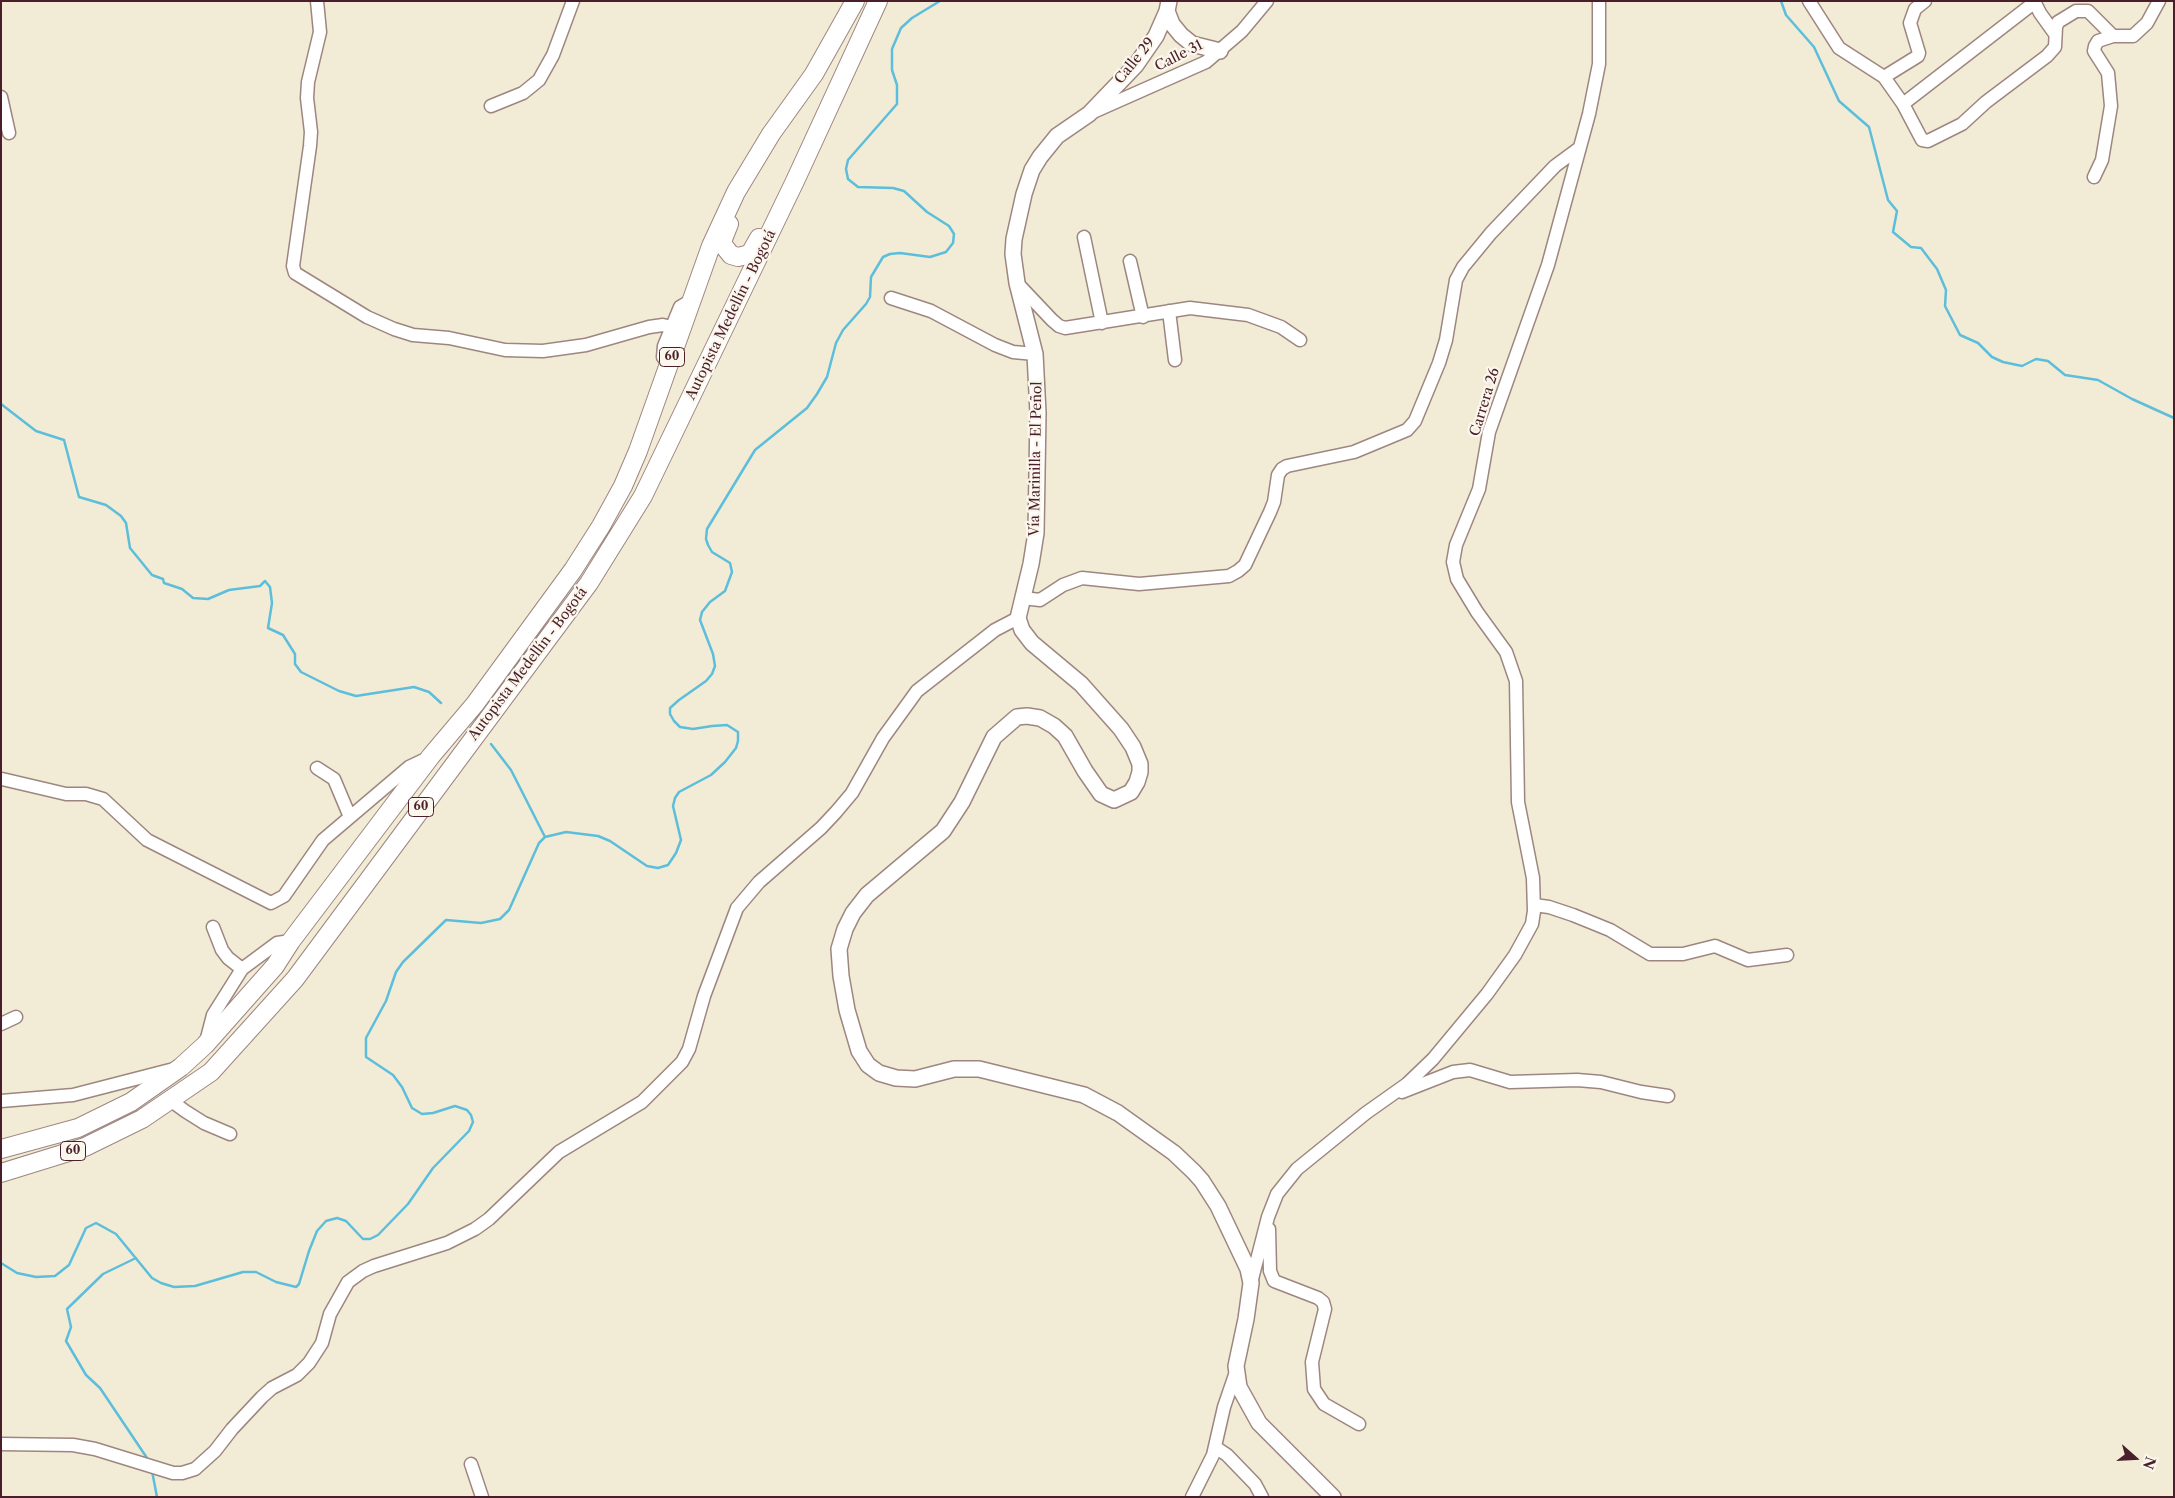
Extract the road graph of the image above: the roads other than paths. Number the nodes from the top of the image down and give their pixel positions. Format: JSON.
{"nodes":[{"id":1,"x":317,"y":1,"type":"edge"},
{"id":2,"x":573,"y":1,"type":"edge"},
{"id":3,"x":855,"y":1,"type":"edge"},
{"id":4,"x":878,"y":1,"type":"edge"},
{"id":5,"x":1267,"y":1,"type":"edge"},
{"id":6,"x":1599,"y":1,"type":"edge"},
{"id":7,"x":1809,"y":1,"type":"edge"},
{"id":8,"x":1925,"y":1,"type":"edge"},
{"id":9,"x":2159,"y":1,"type":"edge"},
{"id":10,"x":2034,"y":2,"type":"edge"},
{"id":11,"x":1168,"y":6,"type":"edge"},
{"id":12,"x":2055,"y":34,"type":"junction"},
{"id":13,"x":2113,"y":36,"type":"junction"},
{"id":14,"x":1220,"y":51,"type":"junction"},
{"id":15,"x":1884,"y":76,"type":"junction"},
{"id":16,"x":1,"y":97,"type":"edge"},
{"id":17,"x":1903,"y":104,"type":"junction"},
{"id":18,"x":491,"y":106,"type":"dead end"},
{"id":19,"x":1089,"y":114,"type":"junction"},
{"id":20,"x":9,"y":133,"type":"dead end"},
{"id":21,"x":771,"y":134,"type":"junction"},
{"id":22,"x":1578,"y":149,"type":"junction"},
{"id":23,"x":2094,"y":178,"type":"dead end"},
{"id":24,"x":795,"y":181,"type":"junction"},
{"id":25,"x":1084,"y":237,"type":"dead end"},
{"id":26,"x":1130,"y":261,"type":"dead end"},
{"id":27,"x":1017,"y":283,"type":"junction"},
{"id":28,"x":891,"y":298,"type":"dead end"},
{"id":29,"x":692,"y":300,"type":"junction"},
{"id":30,"x":1169,"y":311,"type":"junction"},
{"id":31,"x":1143,"y":317,"type":"junction"},
{"id":32,"x":1102,"y":324,"type":"junction"},
{"id":33,"x":672,"y":327,"type":"junction"},
{"id":34,"x":1300,"y":340,"type":"dead end"},
{"id":35,"x":1034,"y":354,"type":"junction"},
{"id":36,"x":1174,"y":360,"type":"dead end"},
{"id":37,"x":669,"y":364,"type":"junction"},
{"id":38,"x":1023,"y":598,"type":"junction"},
{"id":39,"x":1018,"y":618,"type":"junction"},
{"id":40,"x":431,"y":756,"type":"junction"},
{"id":41,"x":317,"y":768,"type":"dead end"},
{"id":42,"x":2,"y":779,"type":"edge"},
{"id":43,"x":350,"y":817,"type":"junction"},
{"id":44,"x":1534,"y":905,"type":"junction"},
{"id":45,"x":213,"y":927,"type":"dead end"},
{"id":46,"x":291,"y":941,"type":"junction"},
{"id":47,"x":1787,"y":955,"type":"dead end"},
{"id":48,"x":242,"y":969,"type":"junction"},
{"id":49,"x":16,"y":1018,"type":"dead end"},
{"id":50,"x":1,"y":1024,"type":"edge"},
{"id":51,"x":205,"y":1045,"type":"junction"},
{"id":52,"x":181,"y":1067,"type":"junction"},
{"id":53,"x":1668,"y":1096,"type":"dead end"},
{"id":54,"x":1388,"y":1097,"type":"junction"},
{"id":55,"x":170,"y":1100,"type":"junction"},
{"id":56,"x":1,"y":1101,"type":"edge"},
{"id":57,"x":230,"y":1134,"type":"dead end"},
{"id":58,"x":1,"y":1150,"type":"edge"},
{"id":59,"x":1,"y":1173,"type":"edge"},
{"id":60,"x":1268,"y":1216,"type":"junction"},
{"id":61,"x":1251,"y":1283,"type":"junction"},
{"id":62,"x":1236,"y":1372,"type":"junction"},
{"id":63,"x":1359,"y":1424,"type":"dead end"},
{"id":64,"x":1,"y":1444,"type":"edge"},
{"id":65,"x":1215,"y":1447,"type":"junction"},
{"id":66,"x":471,"y":1464,"type":"dead end"},
{"id":67,"x":482,"y":1497,"type":"edge"},
{"id":68,"x":1192,"y":1497,"type":"edge"},
{"id":69,"x":1262,"y":1497,"type":"edge"},
{"id":70,"x":1333,"y":1497,"type":"edge"}],
"edges":[{"from":1,"to":33,"type":"street"},
{"from":2,"to":18,"type":"street"},
{"from":3,"to":21,"type":"highway","name":"Autopista Medellín - Bogotá","number":"60"},
{"from":4,"to":24,"type":"highway","name":"Autopista Medellín - Bogotá","number":"60"},
{"from":5,"to":14,"type":"street","name":"Calle 31"},
{"from":6,"to":22,"type":"street","name":"Carrera 26"},
{"from":7,"to":15,"type":"street"},
{"from":8,"to":15,"type":"street"},
{"from":9,"to":13,"type":"street"},
{"from":10,"to":12,"type":"street"},
{"from":10,"to":17,"type":"street"},
{"from":11,"to":14,"type":"main road"},
{"from":11,"to":19,"type":"main road","name":"Calle 29"},
{"from":12,"to":13,"type":"street"},
{"from":12,"to":17,"type":"street"},
{"from":13,"to":23,"type":"street"},
{"from":14,"to":19,"type":"street","name":"Calle 31"},
{"from":15,"to":17,"type":"street"},
{"from":16,"to":20,"type":"street"},
{"from":19,"to":27,"type":"main road","name":"Vía Marinilla - El Peñol"},
{"from":21,"to":24,"type":"highway"},
{"from":21,"to":29,"type":"highway","name":"Autopista Medellín - Bogotá","number":"60"},
{"from":22,"to":38,"type":"street"},
{"from":22,"to":44,"type":"street","name":"Carrera 26"},
{"from":24,"to":55,"type":"highway","name":"Autopista Medellín - Bogotá","number":"60"},
{"from":25,"to":32,"type":"street"},
{"from":26,"to":31,"type":"street"},
{"from":27,"to":32,"type":"street"},
{"from":27,"to":35,"type":"main road","name":"Vía Marinilla - El Peñol"},
{"from":28,"to":35,"type":"street"},
{"from":29,"to":33,"type":"street"},
{"from":29,"to":37,"type":"highway","name":"Autopista Medellín - Bogotá","number":"60"},
{"from":30,"to":31,"type":"street"},
{"from":30,"to":34,"type":"street"},
{"from":30,"to":36,"type":"street"},
{"from":31,"to":32,"type":"street"},
{"from":33,"to":37,"type":"street"},
{"from":35,"to":38,"type":"main road","name":"Vía Marinilla - El Peñol"},
{"from":37,"to":40,"type":"highway","name":"Autopista Medellín - Bogotá","number":"60"},
{"from":38,"to":39,"type":"main road","name":"Vía Marinilla - El Peñol"},
{"from":39,"to":61,"type":"main road"},
{"from":39,"to":64,"type":"street"},
{"from":40,"to":43,"type":"street"},
{"from":40,"to":46,"type":"highway","name":"Autopista Medellín - Bogotá","number":"60"},
{"from":41,"to":43,"type":"street"},
{"from":42,"to":43,"type":"street"},
{"from":44,"to":47,"type":"street"},
{"from":44,"to":54,"type":"street","name":"Carrera 26"},
{"from":45,"to":48,"type":"street"},
{"from":46,"to":48,"type":"street"},
{"from":46,"to":51,"type":"highway","name":"Autopista Medellín - Bogotá","number":"60"},
{"from":48,"to":51,"type":"street"},
{"from":49,"to":50,"type":"street"},
{"from":51,"to":52,"type":"highway","name":"Autopista Medellín - Bogotá","number":"60"},
{"from":52,"to":56,"type":"street"},
{"from":52,"to":58,"type":"highway","name":"Autopista Medellín - Bogotá","number":"60"},
{"from":53,"to":54,"type":"street"},
{"from":54,"to":60,"type":"street"},
{"from":55,"to":57,"type":"street"},
{"from":55,"to":59,"type":"highway","name":"Autopista Medellín - Bogotá","number":"60"},
{"from":60,"to":61,"type":"street"},
{"from":60,"to":63,"type":"street"},
{"from":61,"to":62,"type":"main road"},
{"from":62,"to":65,"type":"street"},
{"from":62,"to":70,"type":"main road"},
{"from":65,"to":68,"type":"street"},
{"from":65,"to":69,"type":"street"},
{"from":66,"to":67,"type":"street"}]}
